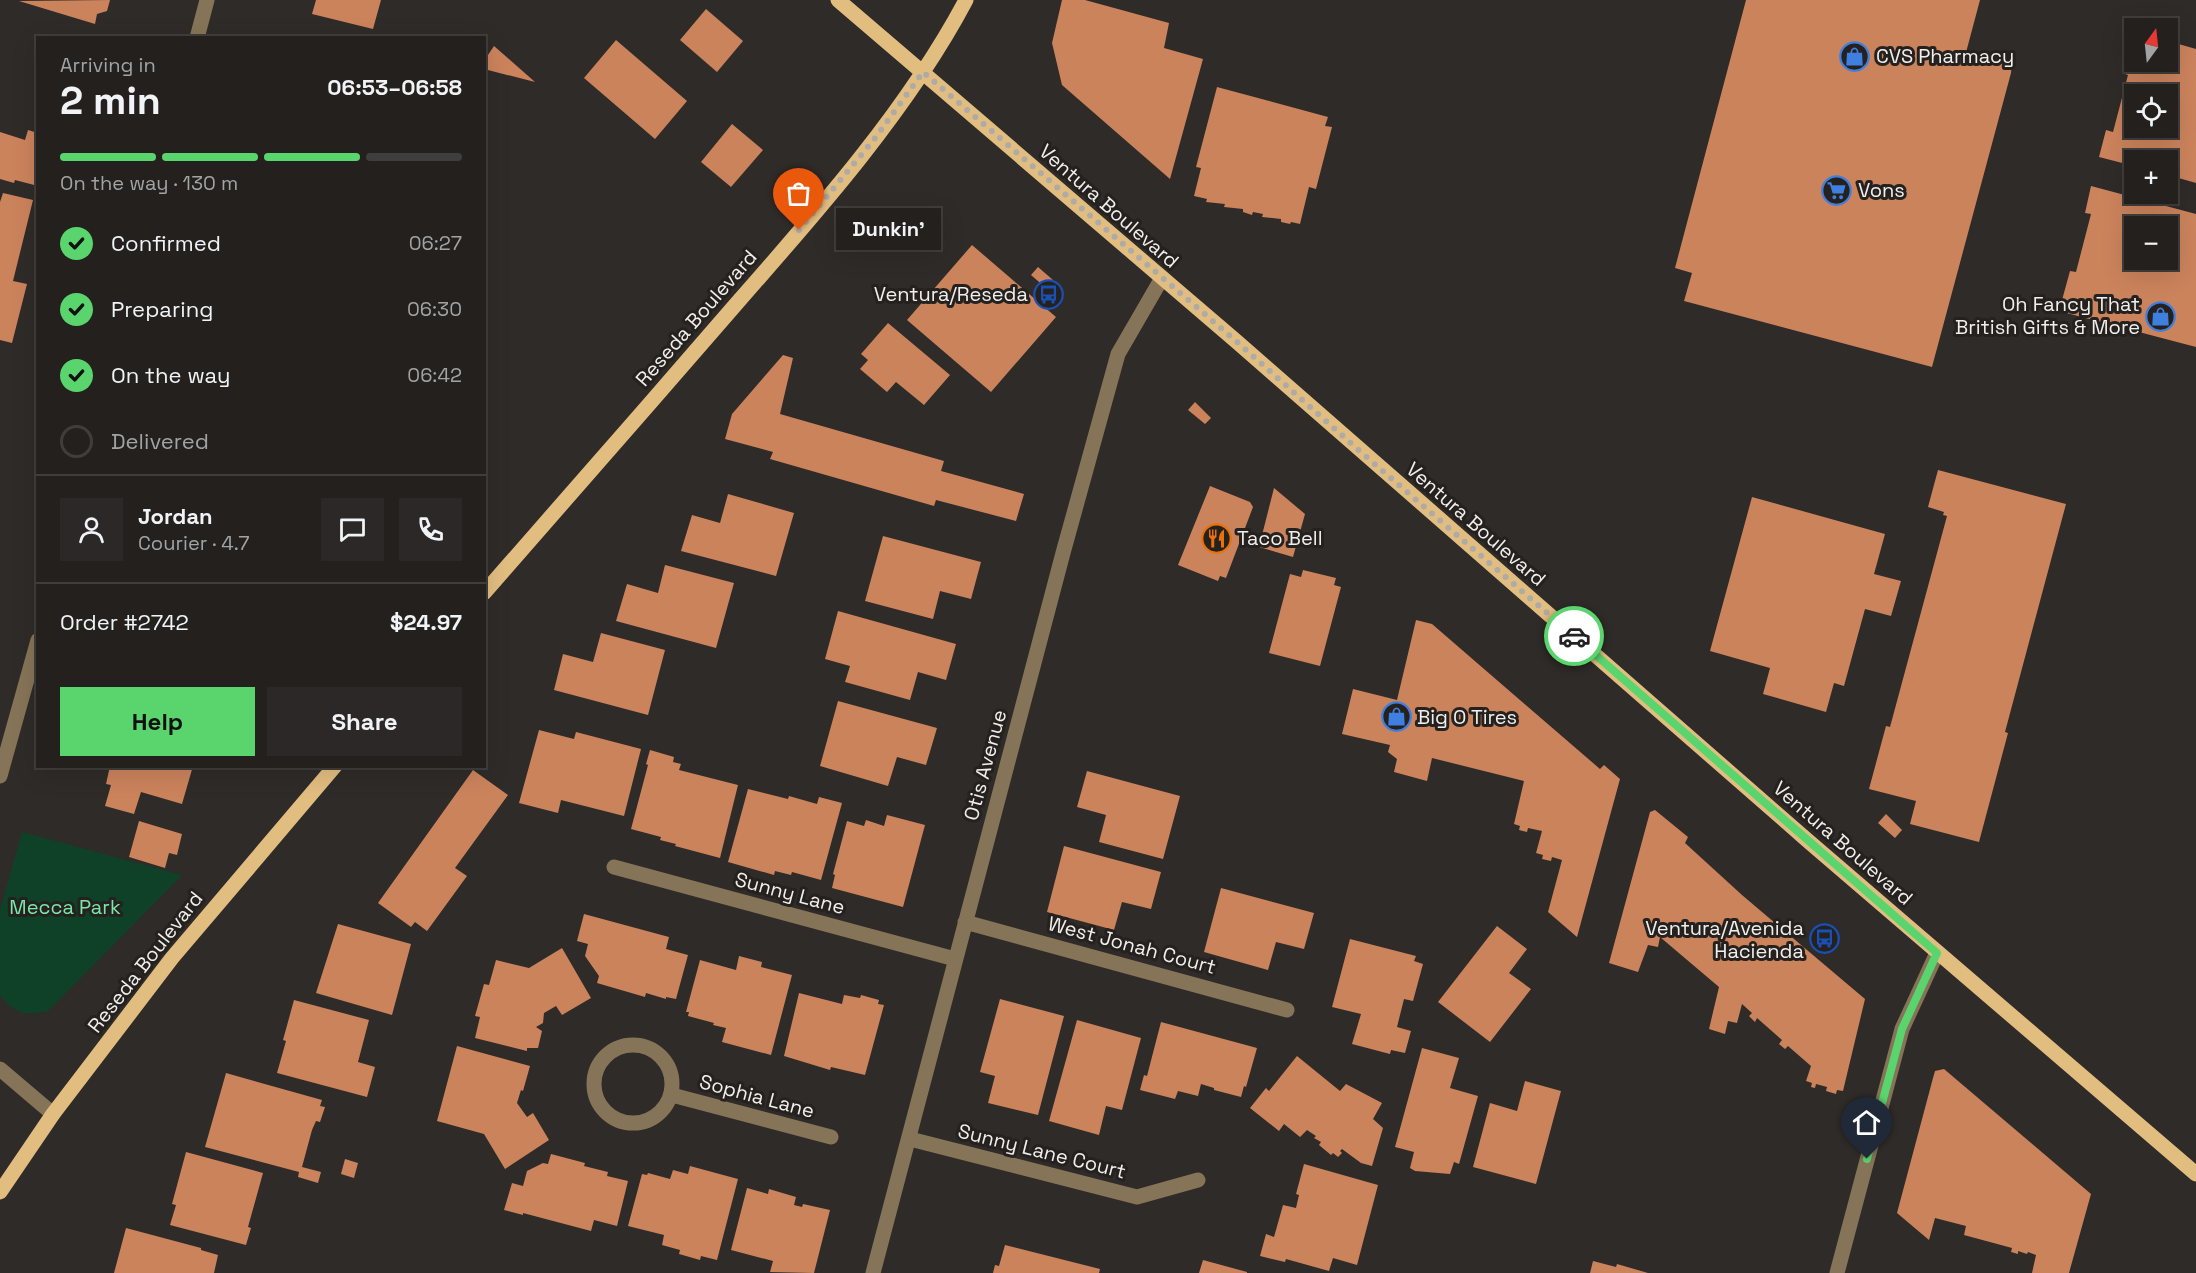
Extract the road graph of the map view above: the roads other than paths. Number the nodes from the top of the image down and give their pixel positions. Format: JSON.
{"nodes":[{"id":1,"x":207,"y":0,"type":"edge"},
{"id":2,"x":838,"y":0,"type":"edge"},
{"id":3,"x":966,"y":0,"type":"edge"},
{"id":4,"x":198,"y":36,"type":"edge"},
{"id":5,"x":923,"y":72,"type":"junction"},
{"id":6,"x":1162,"y":279,"type":"junction"},
{"id":7,"x":486,"y":591,"type":"edge"},
{"id":8,"x":36,"y":647,"type":"edge"},
{"id":9,"x":333,"y":768,"type":"edge"},
{"id":10,"x":0,"y":776,"type":"edge"},
{"id":11,"x":614,"y":867,"type":"dead end"},
{"id":12,"x":965,"y":922,"type":"junction"},
{"id":13,"x":1937,"y":953,"type":"junction"},
{"id":14,"x":955,"y":959,"type":"junction"},
{"id":15,"x":1287,"y":1010,"type":"dead end"},
{"id":16,"x":0,"y":1069,"type":"edge"},
{"id":17,"x":672,"y":1095,"type":"junction"},
{"id":18,"x":53,"y":1114,"type":"junction"},
{"id":19,"x":831,"y":1137,"type":"dead end"},
{"id":20,"x":909,"y":1139,"type":"junction"},
{"id":21,"x":2196,"y":1174,"type":"edge"},
{"id":22,"x":1198,"y":1180,"type":"dead end"},
{"id":23,"x":0,"y":1192,"type":"edge"},
{"id":24,"x":873,"y":1273,"type":"edge"},
{"id":25,"x":1837,"y":1273,"type":"edge"}],
"edges":[{"from":1,"to":4,"type":"street"},
{"from":2,"to":5,"type":"main road","name":"Ventura Boulevard"},
{"from":3,"to":5,"type":"main road","name":"Reseda Boulevard"},
{"from":5,"to":6,"type":"main road","name":"Ventura Boulevard"},
{"from":5,"to":7,"type":"main road","name":"Reseda Boulevard"},
{"from":6,"to":12,"type":"street","name":"Otis Avenue"},
{"from":6,"to":13,"type":"main road","name":"Ventura Boulevard"},
{"from":8,"to":10,"type":"street"},
{"from":9,"to":18,"type":"main road","name":"Reseda Boulevard"},
{"from":11,"to":14,"type":"street","name":"Sunny Lane"},
{"from":12,"to":14,"type":"street","name":"Otis Avenue"},
{"from":12,"to":15,"type":"street","name":"West Jonah Court"},
{"from":13,"to":21,"type":"main road","name":"Ventura Boulevard"},
{"from":13,"to":25,"type":"street"},
{"from":14,"to":20,"type":"street","name":"Otis Avenue"},
{"from":16,"to":18,"type":"street"},
{"from":17,"to":17,"type":"street","name":"Sophia Lane"},
{"from":17,"to":19,"type":"street","name":"Sophia Lane"},
{"from":18,"to":23,"type":"main road","name":"Reseda Boulevard"},
{"from":20,"to":22,"type":"street","name":"Sunny Lane Court"},
{"from":20,"to":24,"type":"street","name":"Otis Avenue"}]}
